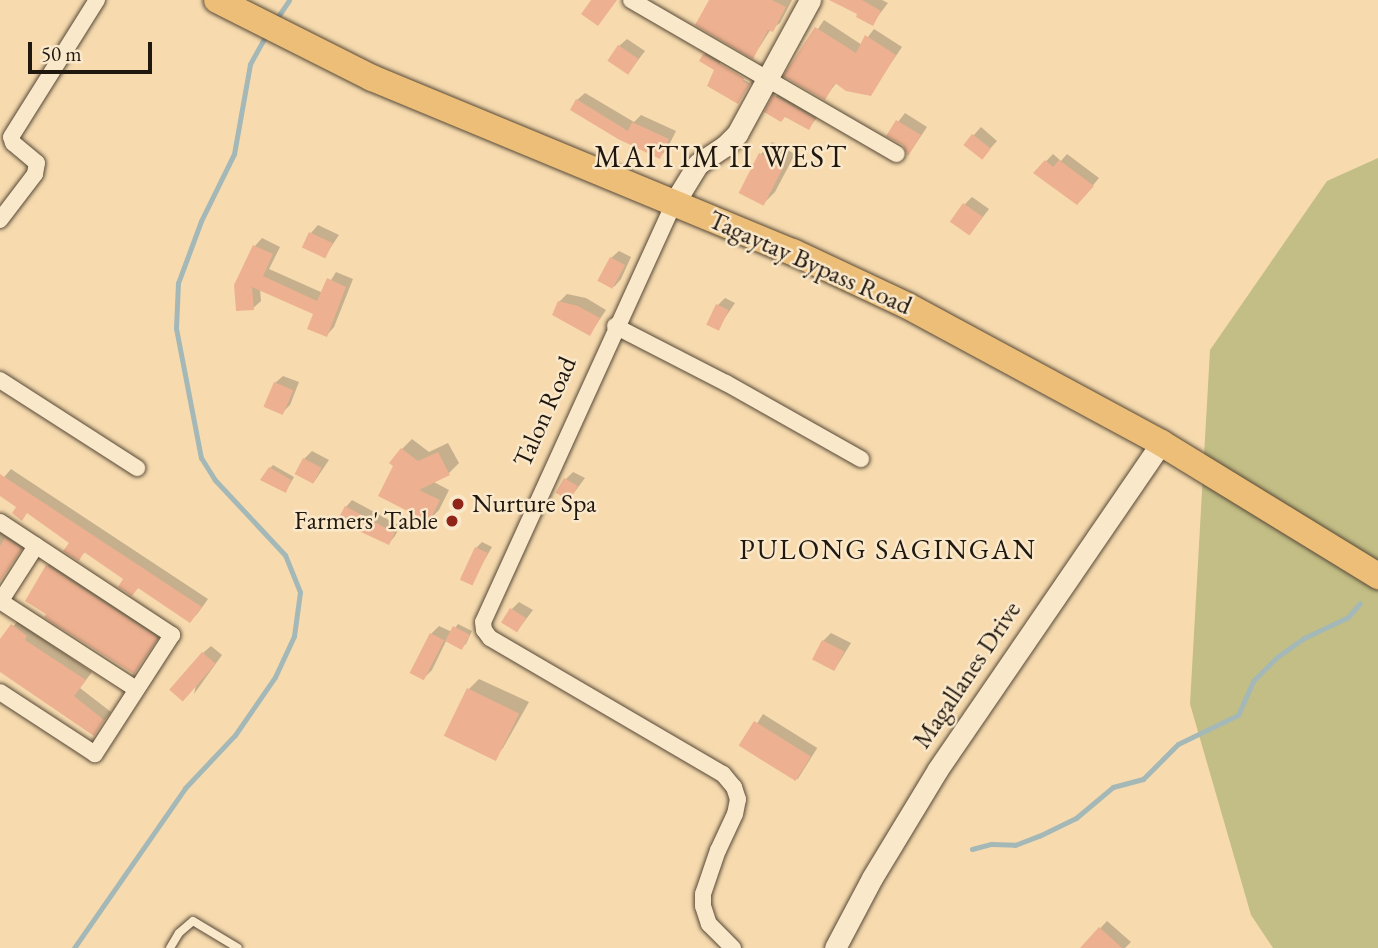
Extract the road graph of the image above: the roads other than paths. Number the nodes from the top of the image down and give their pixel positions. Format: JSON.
{"nodes":[{"id":1,"x":96,"y":0,"type":"edge"},
{"id":2,"x":631,"y":0,"type":"edge"},
{"id":3,"x":810,"y":0,"type":"edge"},
{"id":4,"x":226,"y":5,"type":"edge"},
{"id":5,"x":766,"y":78,"type":"junction"},
{"id":6,"x":897,"y":154,"type":"dead end"},
{"id":7,"x":674,"y":203,"type":"junction"},
{"id":8,"x":0,"y":220,"type":"edge"},
{"id":9,"x":615,"y":326,"type":"junction"},
{"id":10,"x":0,"y":380,"type":"edge"},
{"id":11,"x":1161,"y":443,"type":"junction"},
{"id":12,"x":860,"y":459,"type":"dead end"},
{"id":13,"x":137,"y":468,"type":"dead end"},
{"id":14,"x":0,"y":522,"type":"edge"},
{"id":15,"x":36,"y":546,"type":"junction"},
{"id":16,"x":1378,"y":576,"type":"edge"},
{"id":17,"x":0,"y":601,"type":"edge"},
{"id":18,"x":136,"y":689,"type":"junction"},
{"id":19,"x":0,"y":692,"type":"edge"},
{"id":20,"x":170,"y":948,"type":"edge"},
{"id":21,"x":238,"y":948,"type":"edge"},
{"id":22,"x":733,"y":948,"type":"edge"},
{"id":23,"x":835,"y":948,"type":"edge"}],
"edges":[{"from":1,"to":8,"type":"street"},
{"from":2,"to":5,"type":"street"},
{"from":3,"to":5,"type":"street","name":"Talon Road"},
{"from":4,"to":7,"type":"main road","name":"Tagaytay Bypass Road"},
{"from":5,"to":6,"type":"street"},
{"from":5,"to":7,"type":"street","name":"Talon Road"},
{"from":7,"to":9,"type":"street","name":"Talon Road"},
{"from":7,"to":11,"type":"main road","name":"Tagaytay Bypass Road"},
{"from":9,"to":12,"type":"street"},
{"from":9,"to":22,"type":"street","name":"Talon Road"},
{"from":10,"to":13,"type":"street"},
{"from":11,"to":16,"type":"main road","name":"Tagaytay Bypass Road"},
{"from":11,"to":23,"type":"street","name":"Magallanes Drive"},
{"from":14,"to":15,"type":"street"},
{"from":15,"to":17,"type":"street"},
{"from":15,"to":18,"type":"street"},
{"from":17,"to":18,"type":"street"},
{"from":18,"to":19,"type":"street"},
{"from":20,"to":21,"type":"lane"}]}
